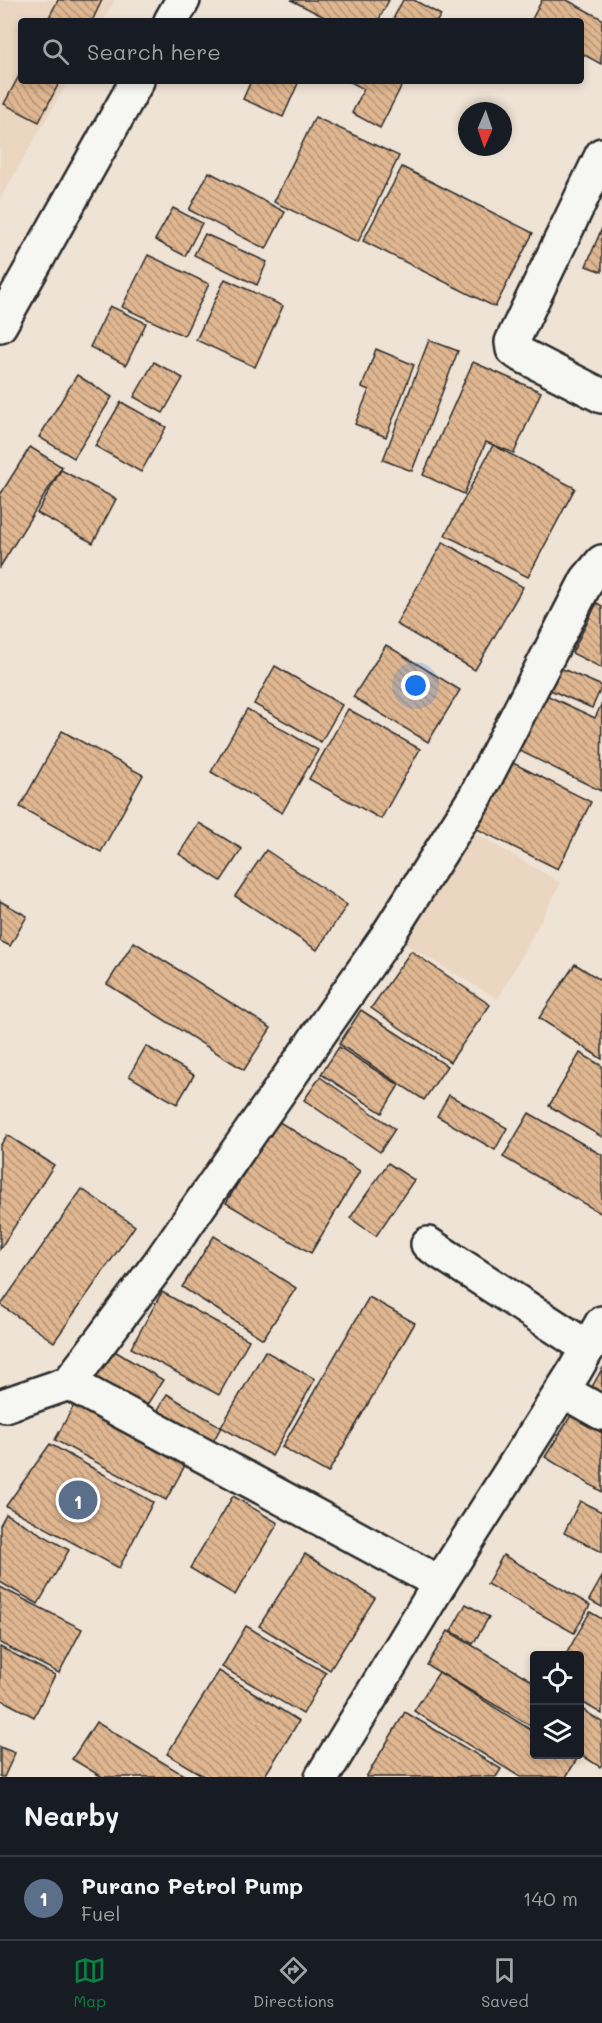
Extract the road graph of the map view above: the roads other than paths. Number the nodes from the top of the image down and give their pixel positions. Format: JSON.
{"nodes":[{"id":1,"x":183,"y":0,"type":"edge"},
{"id":2,"x":173,"y":18,"type":"edge"},
{"id":3,"x":135,"y":84,"type":"edge"},
{"id":4,"x":602,"y":155,"type":"edge"},
{"id":5,"x":0,"y":326,"type":"edge"},
{"id":6,"x":602,"y":396,"type":"edge"},
{"id":7,"x":602,"y":562,"type":"edge"},
{"id":8,"x":428,"y":1244,"type":"dead end"},
{"id":9,"x":595,"y":1336,"type":"edge"},
{"id":10,"x":69,"y":1383,"type":"junction"},
{"id":11,"x":563,"y":1391,"type":"junction"},
{"id":12,"x":2,"y":1407,"type":"edge"},
{"id":13,"x":602,"y":1413,"type":"edge"},
{"id":14,"x":440,"y":1583,"type":"junction"},
{"id":15,"x":322,"y":1777,"type":"edge"}],
"edges":[{"from":1,"to":2,"type":"street"},
{"from":3,"to":5,"type":"street"},
{"from":4,"to":6,"type":"street"},
{"from":7,"to":10,"type":"street"},
{"from":8,"to":9,"type":"street"},
{"from":9,"to":11,"type":"street"},
{"from":10,"to":12,"type":"street"},
{"from":10,"to":14,"type":"street"},
{"from":11,"to":13,"type":"street"},
{"from":11,"to":14,"type":"street"},
{"from":14,"to":15,"type":"street"}]}
